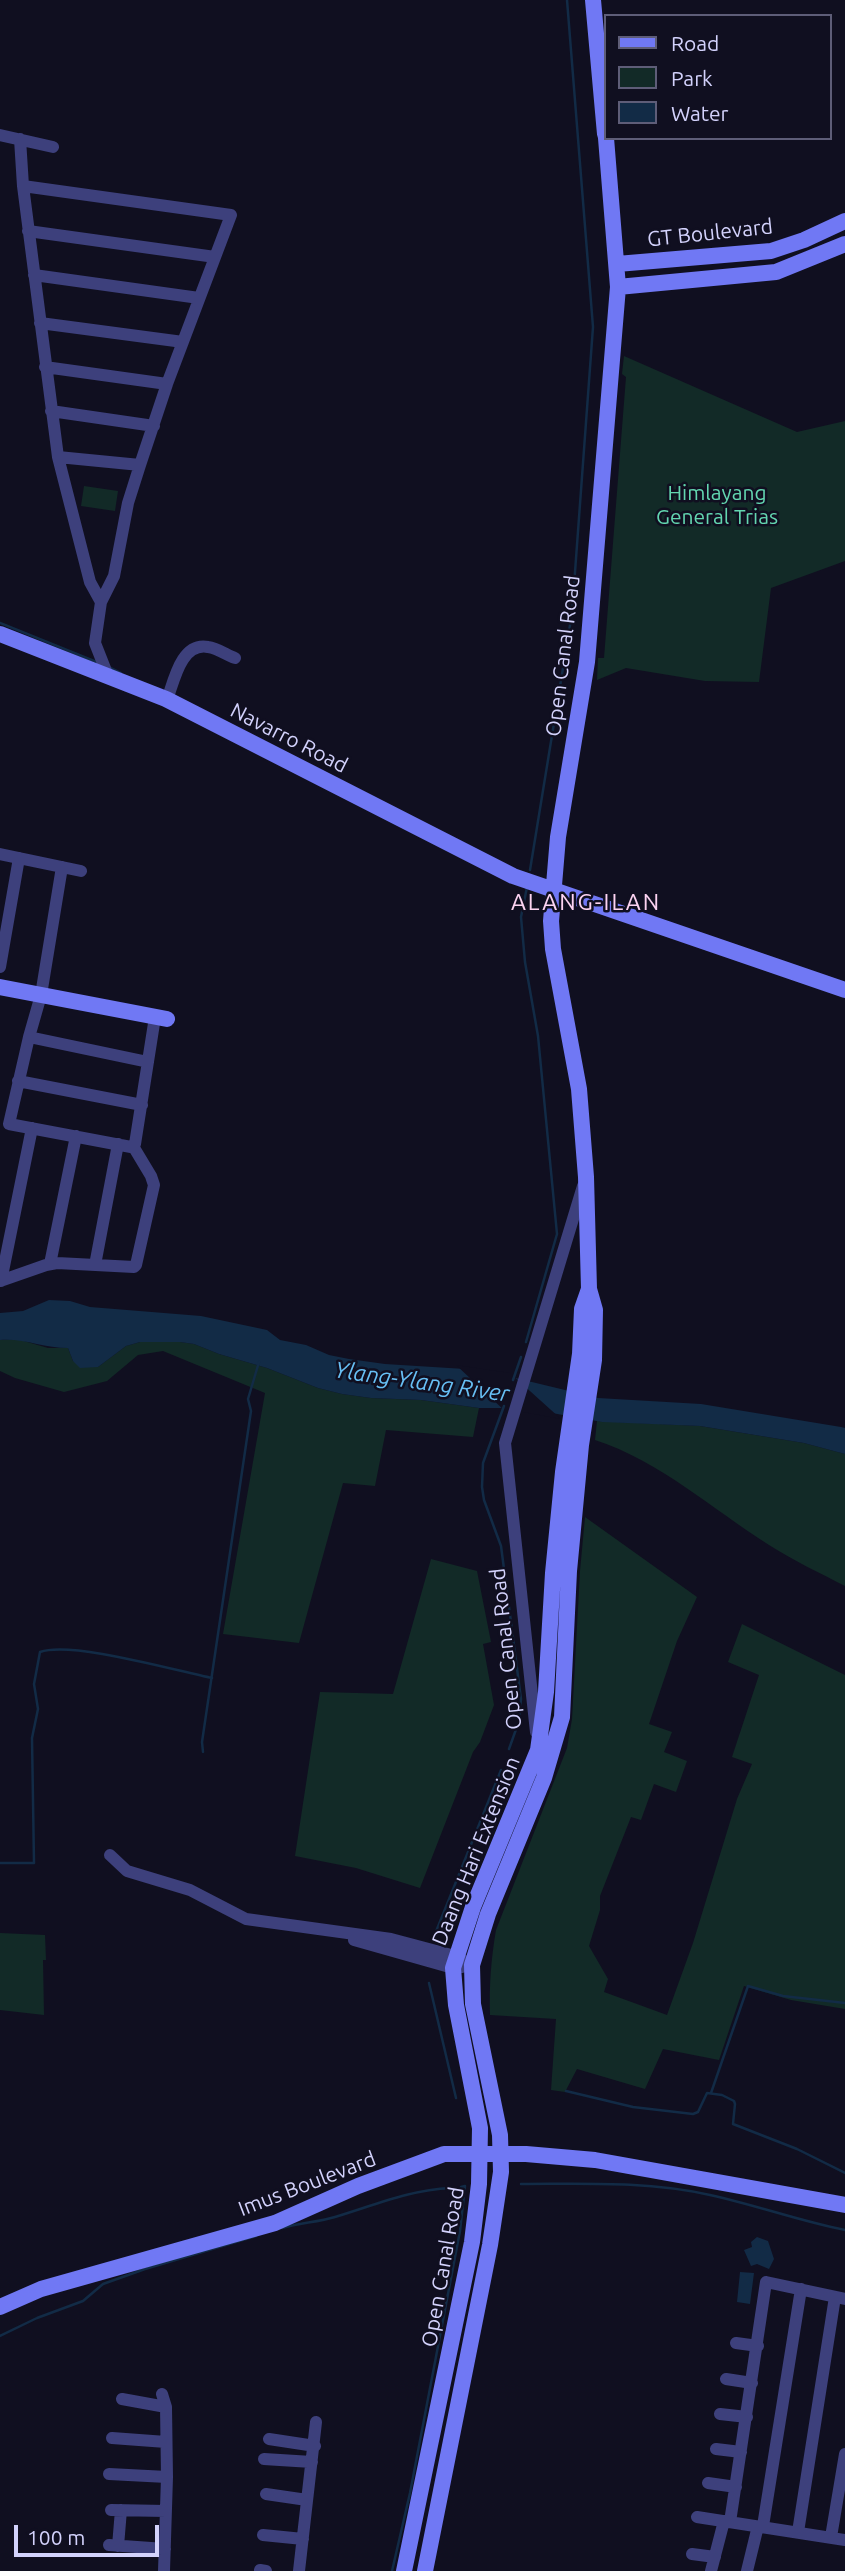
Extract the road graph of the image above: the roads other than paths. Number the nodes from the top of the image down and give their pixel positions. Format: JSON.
{"nodes":[{"id":1,"x":593,"y":0,"type":"edge"},
{"id":2,"x":604,"y":115,"type":"edge"},
{"id":3,"x":0,"y":135,"type":"edge"},
{"id":4,"x":20,"y":139,"type":"junction"},
{"id":5,"x":606,"y":140,"type":"edge"},
{"id":6,"x":53,"y":147,"type":"dead end"},
{"id":7,"x":23,"y":186,"type":"junction"},
{"id":8,"x":845,"y":221,"type":"edge"},
{"id":9,"x":28,"y":231,"type":"junction"},
{"id":10,"x":845,"y":244,"type":"edge"},
{"id":11,"x":215,"y":257,"type":"junction"},
{"id":12,"x":617,"y":264,"type":"junction"},
{"id":13,"x":34,"y":275,"type":"junction"},
{"id":14,"x":618,"y":287,"type":"junction"},
{"id":15,"x":199,"y":298,"type":"junction"},
{"id":16,"x":40,"y":323,"type":"junction"},
{"id":17,"x":183,"y":342,"type":"junction"},
{"id":18,"x":46,"y":367,"type":"junction"},
{"id":19,"x":167,"y":383,"type":"junction"},
{"id":20,"x":51,"y":411,"type":"junction"},
{"id":21,"x":154,"y":426,"type":"junction"},
{"id":22,"x":58,"y":457,"type":"junction"},
{"id":23,"x":140,"y":465,"type":"junction"},
{"id":24,"x":101,"y":602,"type":"junction"},
{"id":25,"x":0,"y":634,"type":"edge"},
{"id":26,"x":234,"y":658,"type":"dead end"},
{"id":27,"x":105,"y":668,"type":"junction"},
{"id":28,"x":169,"y":695,"type":"junction"},
{"id":29,"x":0,"y":854,"type":"edge"},
{"id":30,"x":19,"y":858,"type":"junction"},
{"id":31,"x":62,"y":867,"type":"junction"},
{"id":32,"x":81,"y":871,"type":"dead end"},
{"id":33,"x":553,"y":890,"type":"junction"},
{"id":34,"x":0,"y":967,"type":"edge"},
{"id":35,"x":0,"y":988,"type":"edge"},
{"id":36,"x":845,"y":990,"type":"edge"},
{"id":37,"x":41,"y":995,"type":"junction"},
{"id":38,"x":161,"y":1018,"type":"joint"},
{"id":39,"x":29,"y":1037,"type":"junction"},
{"id":40,"x":148,"y":1062,"type":"junction"},
{"id":41,"x":18,"y":1081,"type":"junction"},
{"id":42,"x":142,"y":1105,"type":"junction"},
{"id":43,"x":5,"y":1122,"type":"edge"},
{"id":44,"x":33,"y":1128,"type":"junction"},
{"id":45,"x":76,"y":1136,"type":"junction"},
{"id":46,"x":118,"y":1144,"type":"junction"},
{"id":47,"x":133,"y":1146,"type":"junction"},
{"id":48,"x":586,"y":1177,"type":"junction"},
{"id":49,"x":50,"y":1264,"type":"junction"},
{"id":50,"x":95,"y":1265,"type":"junction"},
{"id":51,"x":1,"y":1281,"type":"edge"},
{"id":52,"x":573,"y":1444,"type":"junction"},
{"id":53,"x":538,"y":1750,"type":"junction"},
{"id":54,"x":110,"y":1855,"type":"dead end"},
{"id":55,"x":454,"y":1962,"type":"junction"},
{"id":56,"x":472,"y":1965,"type":"junction"},
{"id":57,"x":473,"y":2004,"type":"joint"},
{"id":58,"x":481,"y":2153,"type":"junction"},
{"id":59,"x":501,"y":2154,"type":"junction"},
{"id":60,"x":595,"y":2160,"type":"junction"},
{"id":61,"x":845,"y":2194,"type":"edge"},
{"id":62,"x":845,"y":2206,"type":"edge"},
{"id":63,"x":801,"y":2289,"type":"junction"},
{"id":64,"x":840,"y":2298,"type":"edge"},
{"id":65,"x":0,"y":2307,"type":"edge"},
{"id":66,"x":736,"y":2343,"type":"dead end"},
{"id":67,"x":758,"y":2346,"type":"junction"},
{"id":68,"x":726,"y":2379,"type":"dead end"},
{"id":69,"x":752,"y":2382,"type":"junction"},
{"id":70,"x":122,"y":2399,"type":"dead end"},
{"id":71,"x":720,"y":2414,"type":"dead end"},
{"id":72,"x":747,"y":2417,"type":"junction"},
{"id":73,"x":316,"y":2422,"type":"dead end"},
{"id":74,"x":112,"y":2438,"type":"dead end"},
{"id":75,"x":269,"y":2439,"type":"dead end"},
{"id":76,"x":166,"y":2442,"type":"junction"},
{"id":77,"x":314,"y":2446,"type":"junction"},
{"id":78,"x":716,"y":2449,"type":"dead end"},
{"id":79,"x":741,"y":2452,"type":"junction"},
{"id":80,"x":845,"y":2454,"type":"edge"},
{"id":81,"x":264,"y":2459,"type":"dead end"},
{"id":82,"x":312,"y":2462,"type":"junction"},
{"id":83,"x":109,"y":2474,"type":"dead end"},
{"id":84,"x":167,"y":2477,"type":"junction"},
{"id":85,"x":708,"y":2483,"type":"dead end"},
{"id":86,"x":736,"y":2487,"type":"junction"},
{"id":87,"x":266,"y":2494,"type":"dead end"},
{"id":88,"x":307,"y":2500,"type":"junction"},
{"id":89,"x":166,"y":2511,"type":"junction"},
{"id":90,"x":697,"y":2517,"type":"dead end"},
{"id":91,"x":727,"y":2521,"type":"junction"},
{"id":92,"x":760,"y":2526,"type":"junction"},
{"id":93,"x":798,"y":2532,"type":"junction"},
{"id":94,"x":263,"y":2535,"type":"dead end"},
{"id":95,"x":831,"y":2537,"type":"junction"},
{"id":96,"x":303,"y":2539,"type":"junction"},
{"id":97,"x":845,"y":2540,"type":"edge"},
{"id":98,"x":165,"y":2549,"type":"junction"},
{"id":99,"x":692,"y":2554,"type":"dead end"},
{"id":100,"x":715,"y":2557,"type":"junction"},
{"id":101,"x":260,"y":2570,"type":"edge"},
{"id":102,"x":164,"y":2571,"type":"edge"},
{"id":103,"x":266,"y":2571,"type":"edge"},
{"id":104,"x":299,"y":2571,"type":"edge"},
{"id":105,"x":404,"y":2571,"type":"edge"},
{"id":106,"x":425,"y":2571,"type":"edge"},
{"id":107,"x":711,"y":2571,"type":"edge"},
{"id":108,"x":747,"y":2571,"type":"edge"}],
"edges":[{"from":1,"to":2,"type":"main road","name":"Open Canal Road"},
{"from":3,"to":4,"type":"street"},
{"from":4,"to":6,"type":"street"},
{"from":4,"to":7,"type":"street"},
{"from":5,"to":12,"type":"main road","name":"Open Canal Road"},
{"from":7,"to":9,"type":"street"},
{"from":7,"to":11,"type":"street"},
{"from":8,"to":12,"type":"main road","name":"GT Boulevard"},
{"from":9,"to":11,"type":"street"},
{"from":9,"to":13,"type":"street"},
{"from":10,"to":14,"type":"main road"},
{"from":11,"to":15,"type":"street"},
{"from":12,"to":14,"type":"main road","name":"Open Canal Road"},
{"from":13,"to":15,"type":"street"},
{"from":13,"to":16,"type":"street"},
{"from":14,"to":33,"type":"main road","name":"Open Canal Road"},
{"from":15,"to":17,"type":"street"},
{"from":16,"to":17,"type":"street"},
{"from":16,"to":18,"type":"street"},
{"from":17,"to":19,"type":"street"},
{"from":18,"to":19,"type":"street"},
{"from":18,"to":20,"type":"street"},
{"from":19,"to":21,"type":"street"},
{"from":20,"to":21,"type":"street"},
{"from":20,"to":22,"type":"street"},
{"from":21,"to":23,"type":"street"},
{"from":22,"to":23,"type":"street"},
{"from":22,"to":24,"type":"street"},
{"from":23,"to":24,"type":"street"},
{"from":24,"to":27,"type":"street"},
{"from":25,"to":27,"type":"main road","name":"Navarro Road"},
{"from":26,"to":28,"type":"street"},
{"from":27,"to":28,"type":"main road","name":"Navarro Road"},
{"from":28,"to":33,"type":"main road","name":"Navarro Road"},
{"from":29,"to":30,"type":"street"},
{"from":30,"to":31,"type":"street"},
{"from":30,"to":34,"type":"street"},
{"from":31,"to":32,"type":"street"},
{"from":31,"to":37,"type":"street"},
{"from":33,"to":36,"type":"main road","name":"Navarro Road"},
{"from":33,"to":48,"type":"main road","name":"Open Canal Road"},
{"from":35,"to":37,"type":"main road"},
{"from":37,"to":38,"type":"main road"},
{"from":37,"to":39,"type":"street"},
{"from":38,"to":40,"type":"street"},
{"from":39,"to":40,"type":"street"},
{"from":39,"to":41,"type":"street"},
{"from":40,"to":42,"type":"street"},
{"from":41,"to":42,"type":"street"},
{"from":41,"to":43,"type":"street"},
{"from":42,"to":47,"type":"street"},
{"from":43,"to":44,"type":"street"},
{"from":44,"to":45,"type":"street"},
{"from":44,"to":51,"type":"street"},
{"from":45,"to":46,"type":"street"},
{"from":45,"to":49,"type":"street"},
{"from":46,"to":47,"type":"street"},
{"from":46,"to":50,"type":"street"},
{"from":47,"to":50,"type":"street"},
{"from":48,"to":52,"type":"main road","name":"Open Canal Road"},
{"from":48,"to":53,"type":"street","name":"Open Canal Road"},
{"from":49,"to":50,"type":"street"},
{"from":49,"to":51,"type":"street"},
{"from":52,"to":53,"type":"main road","name":"Open Canal Road"},
{"from":52,"to":56,"type":"main road","name":"Open Canal Road"},
{"from":53,"to":55,"type":"main road","name":"Daang Hari Extension"},
{"from":54,"to":55,"type":"street"},
{"from":55,"to":56,"type":"street"},
{"from":55,"to":58,"type":"main road","name":"Open Canal Road"},
{"from":56,"to":57,"type":"main road","name":"Daang Hari Extension"},
{"from":57,"to":59,"type":"main road","name":"Open Canal Road"},
{"from":58,"to":59,"type":"main road","name":"Imus Boulevard"},
{"from":58,"to":65,"type":"main road","name":"Imus Boulevard"},
{"from":58,"to":105,"type":"main road","name":"Open Canal Road"},
{"from":59,"to":60,"type":"main road","name":"Imus Boulevard"},
{"from":59,"to":106,"type":"main road","name":"Open Canal Road"},
{"from":60,"to":61,"type":"main road","name":"Imus Boulevard"},
{"from":60,"to":62,"type":"main road","name":"Imus Boulevard"},
{"from":63,"to":64,"type":"street"},
{"from":63,"to":67,"type":"street"},
{"from":63,"to":92,"type":"street"},
{"from":64,"to":93,"type":"street"},
{"from":66,"to":67,"type":"street"},
{"from":67,"to":69,"type":"street"},
{"from":68,"to":69,"type":"street"},
{"from":69,"to":72,"type":"street"},
{"from":70,"to":76,"type":"street"},
{"from":71,"to":72,"type":"street"},
{"from":72,"to":79,"type":"street"},
{"from":73,"to":77,"type":"street"},
{"from":74,"to":76,"type":"street"},
{"from":75,"to":77,"type":"street"},
{"from":76,"to":84,"type":"street"},
{"from":77,"to":82,"type":"street"},
{"from":78,"to":79,"type":"street"},
{"from":79,"to":86,"type":"street"},
{"from":80,"to":95,"type":"street"},
{"from":81,"to":82,"type":"street"},
{"from":82,"to":88,"type":"street"},
{"from":83,"to":84,"type":"street"},
{"from":84,"to":89,"type":"street"},
{"from":85,"to":86,"type":"street"},
{"from":86,"to":91,"type":"street"},
{"from":87,"to":88,"type":"street"},
{"from":88,"to":96,"type":"street"},
{"from":89,"to":98,"type":"street"},
{"from":89,"to":98,"type":"street"},
{"from":90,"to":91,"type":"street"},
{"from":91,"to":92,"type":"street"},
{"from":91,"to":100,"type":"street"},
{"from":92,"to":93,"type":"street"},
{"from":92,"to":108,"type":"street"},
{"from":93,"to":95,"type":"street"},
{"from":94,"to":96,"type":"street"},
{"from":95,"to":97,"type":"street"},
{"from":96,"to":104,"type":"street"},
{"from":98,"to":102,"type":"street"},
{"from":99,"to":100,"type":"street"},
{"from":100,"to":107,"type":"street"},
{"from":101,"to":103,"type":"street"}]}
